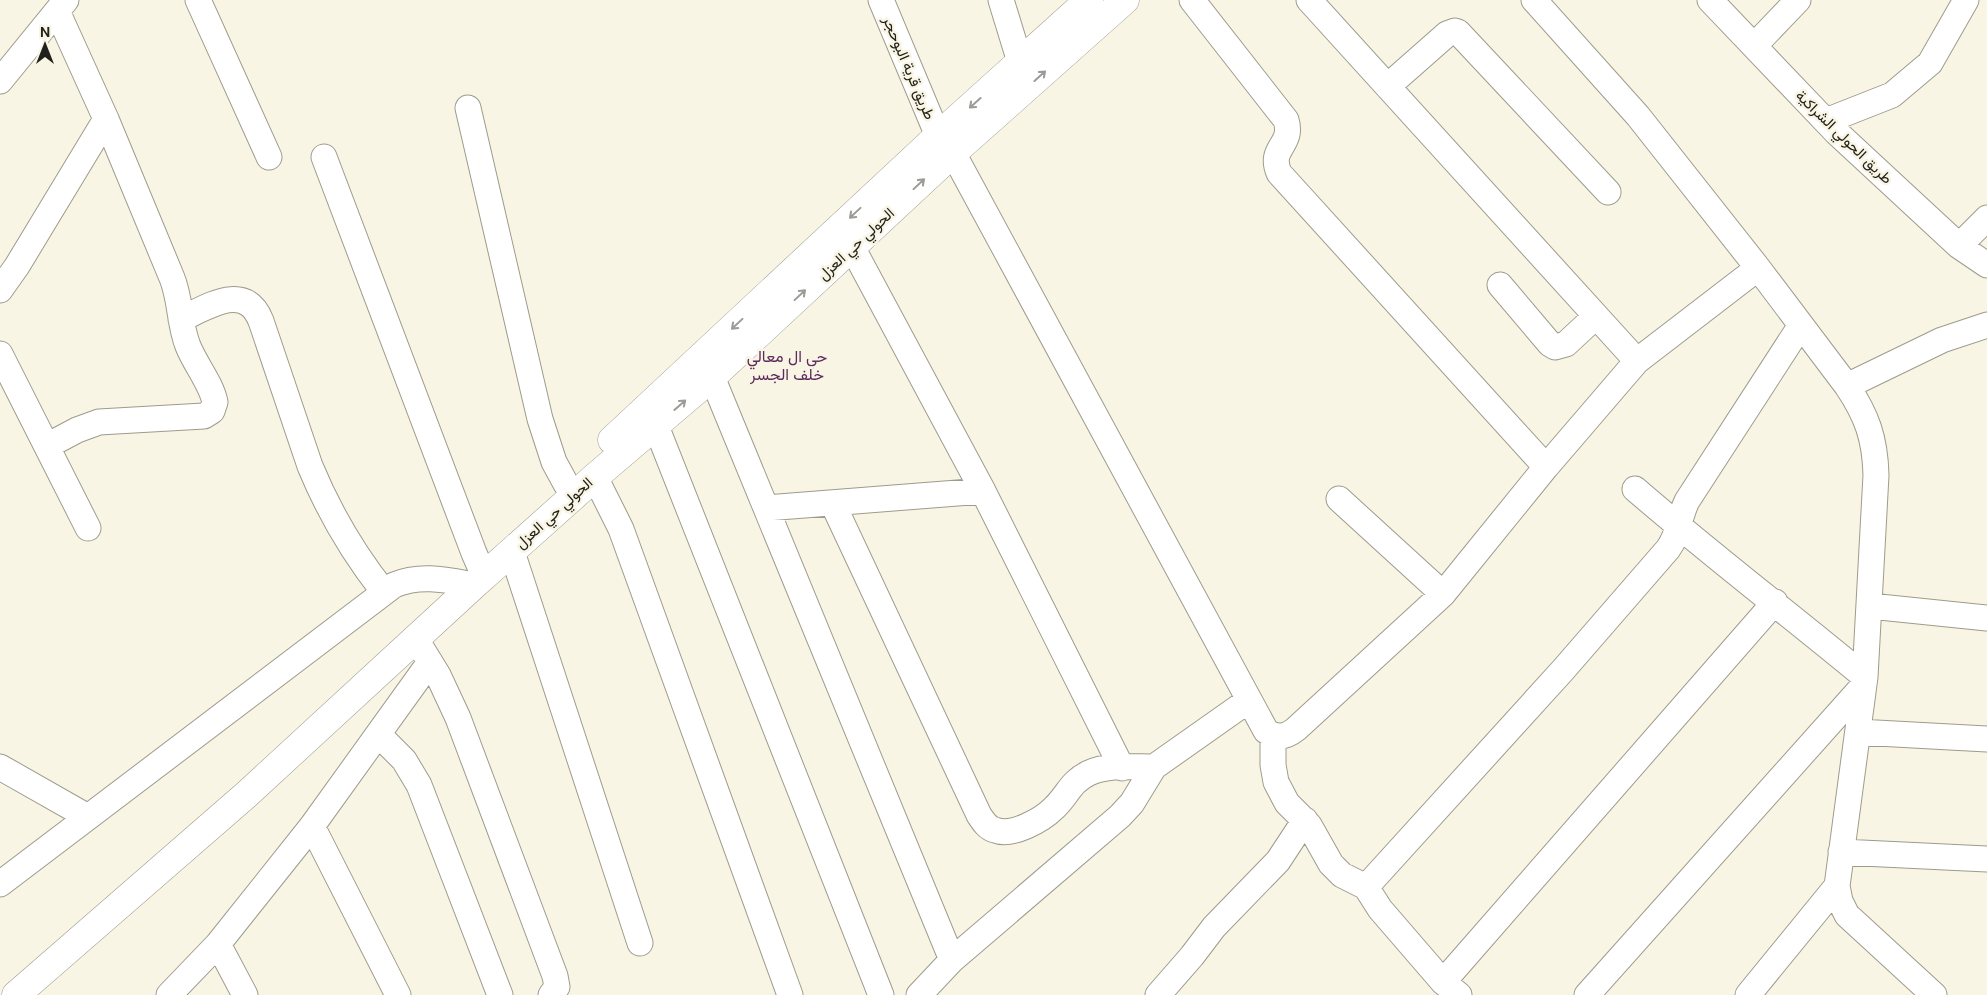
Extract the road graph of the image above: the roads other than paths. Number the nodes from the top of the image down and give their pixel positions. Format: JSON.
{"nodes":[{"id":1,"x":198,"y":0,"type":"edge"},
{"id":2,"x":881,"y":0,"type":"edge"},
{"id":3,"x":1001,"y":0,"type":"edge"},
{"id":4,"x":1089,"y":0,"type":"edge"},
{"id":5,"x":1125,"y":0,"type":"edge"},
{"id":6,"x":1192,"y":0,"type":"edge"},
{"id":7,"x":1310,"y":0,"type":"edge"},
{"id":8,"x":1534,"y":0,"type":"edge"},
{"id":9,"x":1710,"y":0,"type":"edge"},
{"id":10,"x":1798,"y":0,"type":"edge"},
{"id":11,"x":1966,"y":0,"type":"edge"},
{"id":12,"x":62,"y":5,"type":"edge"},
{"id":13,"x":1754,"y":46,"type":"junction"},
{"id":14,"x":1020,"y":62,"type":"junction"},
{"id":15,"x":0,"y":81,"type":"edge"},
{"id":16,"x":1388,"y":86,"type":"junction"},
{"id":17,"x":468,"y":108,"type":"dead end"},
{"id":18,"x":106,"y":119,"type":"junction"},
{"id":19,"x":1826,"y":121,"type":"junction"},
{"id":20,"x":945,"y":144,"type":"junction"},
{"id":21,"x":268,"y":157,"type":"dead end"},
{"id":22,"x":324,"y":157,"type":"dead end"},
{"id":23,"x":1608,"y":192,"type":"dead end"},
{"id":24,"x":1987,"y":218,"type":"edge"},
{"id":25,"x":1959,"y":246,"type":"junction"},
{"id":26,"x":852,"y":247,"type":"junction"},
{"id":27,"x":1987,"y":266,"type":"edge"},
{"id":28,"x":1758,"y":268,"type":"junction"},
{"id":29,"x":1500,"y":284,"type":"dead end"},
{"id":30,"x":0,"y":290,"type":"edge"},
{"id":31,"x":1596,"y":316,"type":"junction"},
{"id":32,"x":181,"y":319,"type":"junction"},
{"id":33,"x":1801,"y":325,"type":"junction"},
{"id":34,"x":1987,"y":325,"type":"edge"},
{"id":35,"x":0,"y":354,"type":"edge"},
{"id":36,"x":1637,"y":361,"type":"junction"},
{"id":37,"x":712,"y":377,"type":"junction"},
{"id":38,"x":1847,"y":386,"type":"junction"},
{"id":39,"x":656,"y":426,"type":"junction"},
{"id":40,"x":47,"y":446,"type":"junction"},
{"id":41,"x":1546,"y":466,"type":"junction"},
{"id":42,"x":595,"y":477,"type":"junction"},
{"id":43,"x":566,"y":484,"type":"junction"},
{"id":44,"x":1635,"y":489,"type":"dead end"},
{"id":45,"x":983,"y":491,"type":"junction"},
{"id":46,"x":1338,"y":499,"type":"dead end"},
{"id":47,"x":833,"y":504,"type":"junction"},
{"id":48,"x":766,"y":508,"type":"junction"},
{"id":49,"x":1678,"y":526,"type":"junction"},
{"id":50,"x":88,"y":528,"type":"dead end"},
{"id":51,"x":512,"y":552,"type":"junction"},
{"id":52,"x":479,"y":581,"type":"junction"},
{"id":53,"x":384,"y":592,"type":"junction"},
{"id":54,"x":1443,"y":594,"type":"junction"},
{"id":55,"x":1775,"y":602,"type":"junction"},
{"id":56,"x":1870,"y":606,"type":"junction"},
{"id":57,"x":1987,"y":618,"type":"edge"},
{"id":58,"x":416,"y":638,"type":"junction"},
{"id":59,"x":430,"y":662,"type":"junction"},
{"id":60,"x":1864,"y":682,"type":"junction"},
{"id":61,"x":1249,"y":700,"type":"junction"},
{"id":62,"x":1858,"y":732,"type":"junction"},
{"id":63,"x":379,"y":735,"type":"junction"},
{"id":64,"x":1273,"y":736,"type":"junction"},
{"id":65,"x":1987,"y":739,"type":"edge"},
{"id":66,"x":1154,"y":766,"type":"junction"},
{"id":67,"x":0,"y":767,"type":"edge"},
{"id":68,"x":1122,"y":768,"type":"junction"},
{"id":69,"x":88,"y":817,"type":"junction"},
{"id":70,"x":1305,"y":820,"type":"junction"},
{"id":71,"x":312,"y":826,"type":"junction"},
{"id":72,"x":1841,"y":852,"type":"junction"},
{"id":73,"x":1987,"y":859,"type":"edge"},
{"id":74,"x":0,"y":884,"type":"edge"},
{"id":75,"x":1837,"y":886,"type":"junction"},
{"id":76,"x":1366,"y":887,"type":"junction"},
{"id":77,"x":640,"y":943,"type":"dead end"},
{"id":78,"x":218,"y":944,"type":"junction"},
{"id":79,"x":952,"y":960,"type":"junction"},
{"id":80,"x":1451,"y":989,"type":"edge"},
{"id":81,"x":16,"y":995,"type":"edge"},
{"id":82,"x":169,"y":995,"type":"edge"},
{"id":83,"x":246,"y":995,"type":"edge"},
{"id":84,"x":398,"y":995,"type":"edge"},
{"id":85,"x":500,"y":995,"type":"edge"},
{"id":86,"x":551,"y":995,"type":"edge"},
{"id":87,"x":790,"y":995,"type":"edge"},
{"id":88,"x":881,"y":995,"type":"edge"},
{"id":89,"x":920,"y":995,"type":"edge"},
{"id":90,"x":1158,"y":995,"type":"edge"},
{"id":91,"x":1587,"y":995,"type":"edge"},
{"id":92,"x":1748,"y":995,"type":"edge"},
{"id":93,"x":1934,"y":995,"type":"edge"}],
"edges":[{"from":1,"to":21,"type":"street"},
{"from":2,"to":20,"type":"street","name":"طريق قرية البوحجر"},
{"from":3,"to":14,"type":"street"},
{"from":4,"to":14,"type":"highway","name":"الحولي حي العزل"},
{"from":20,"to":5,"type":"highway","name":"الحولي حي العزل","one_way":true},
{"from":6,"to":41,"type":"street"},
{"from":7,"to":16,"type":"street"},
{"from":8,"to":28,"type":"street"},
{"from":9,"to":13,"type":"street","name":"طريق الحولي الشراكية"},
{"from":10,"to":13,"type":"street"},
{"from":11,"to":19,"type":"street"},
{"from":12,"to":15,"type":"street"},
{"from":12,"to":18,"type":"street"},
{"from":13,"to":19,"type":"street","name":"طريق الحولي الشراكية"},
{"from":14,"to":20,"type":"highway","name":"الحولي حي العزل","one_way":true},
{"from":16,"to":23,"type":"street"},
{"from":16,"to":31,"type":"street"},
{"from":17,"to":43,"type":"street"},
{"from":18,"to":30,"type":"street"},
{"from":18,"to":32,"type":"street"},
{"from":19,"to":25,"type":"street","name":"طريق الحولي الشراكية"},
{"from":26,"to":20,"type":"highway","name":"الحولي حي العزل","one_way":true},
{"from":20,"to":43,"type":"highway","name":"الحولي حي العزل","one_way":true},
{"from":20,"to":61,"type":"street","name":"طريق قرية البوحجر"},
{"from":22,"to":52,"type":"street"},
{"from":24,"to":25,"type":"street"},
{"from":25,"to":27,"type":"street","name":"طريق الحولي الشراكية"},
{"from":37,"to":26,"type":"highway","name":"الحولي حي العزل","one_way":true},
{"from":26,"to":45,"type":"street"},
{"from":28,"to":33,"type":"street"},
{"from":28,"to":36,"type":"street"},
{"from":29,"to":31,"type":"street"},
{"from":31,"to":36,"type":"street"},
{"from":32,"to":40,"type":"street"},
{"from":32,"to":53,"type":"street"},
{"from":33,"to":38,"type":"street"},
{"from":33,"to":49,"type":"street"},
{"from":34,"to":38,"type":"street"},
{"from":35,"to":40,"type":"street"},
{"from":36,"to":41,"type":"street"},
{"from":39,"to":37,"type":"highway","name":"الحولي حي العزل","one_way":true},
{"from":37,"to":48,"type":"street"},
{"from":38,"to":56,"type":"street"},
{"from":39,"to":42,"type":"highway","name":"الحولي حي العزل"},
{"from":39,"to":88,"type":"street"},
{"from":40,"to":50,"type":"street"},
{"from":41,"to":54,"type":"street"},
{"from":42,"to":51,"type":"highway","name":"الحولي حي العزل"},
{"from":42,"to":87,"type":"street"},
{"from":43,"to":51,"type":"highway","name":"الحولي حي العزل"},
{"from":44,"to":49,"type":"street"},
{"from":45,"to":47,"type":"street"},
{"from":45,"to":68,"type":"street"},
{"from":46,"to":54,"type":"street"},
{"from":47,"to":48,"type":"street"},
{"from":47,"to":68,"type":"street"},
{"from":48,"to":79,"type":"street"},
{"from":49,"to":55,"type":"street"},
{"from":49,"to":76,"type":"street"},
{"from":51,"to":52,"type":"highway"},
{"from":51,"to":77,"type":"street"},
{"from":52,"to":53,"type":"street"},
{"from":52,"to":58,"type":"highway"},
{"from":53,"to":69,"type":"street"},
{"from":54,"to":64,"type":"street"},
{"from":55,"to":60,"type":"street"},
{"from":55,"to":80,"type":"street"},
{"from":56,"to":57,"type":"street"},
{"from":56,"to":60,"type":"street"},
{"from":58,"to":59,"type":"street"},
{"from":58,"to":81,"type":"highway"},
{"from":59,"to":63,"type":"street"},
{"from":59,"to":86,"type":"street"},
{"from":60,"to":62,"type":"street"},
{"from":60,"to":91,"type":"street"},
{"from":61,"to":64,"type":"street","name":"طريق قرية البوحجر"},
{"from":61,"to":66,"type":"street"},
{"from":62,"to":65,"type":"street"},
{"from":62,"to":72,"type":"street"},
{"from":63,"to":71,"type":"street"},
{"from":63,"to":85,"type":"street"},
{"from":64,"to":70,"type":"street"},
{"from":66,"to":68,"type":"street"},
{"from":66,"to":79,"type":"street"},
{"from":67,"to":69,"type":"street"},
{"from":69,"to":74,"type":"street"},
{"from":70,"to":76,"type":"street"},
{"from":70,"to":90,"type":"street"},
{"from":71,"to":78,"type":"street"},
{"from":71,"to":84,"type":"street"},
{"from":72,"to":73,"type":"street"},
{"from":72,"to":75,"type":"street"},
{"from":75,"to":92,"type":"street"},
{"from":75,"to":93,"type":"street"},
{"from":76,"to":80,"type":"street"},
{"from":78,"to":82,"type":"street"},
{"from":78,"to":83,"type":"street"},
{"from":79,"to":89,"type":"street"}]}
